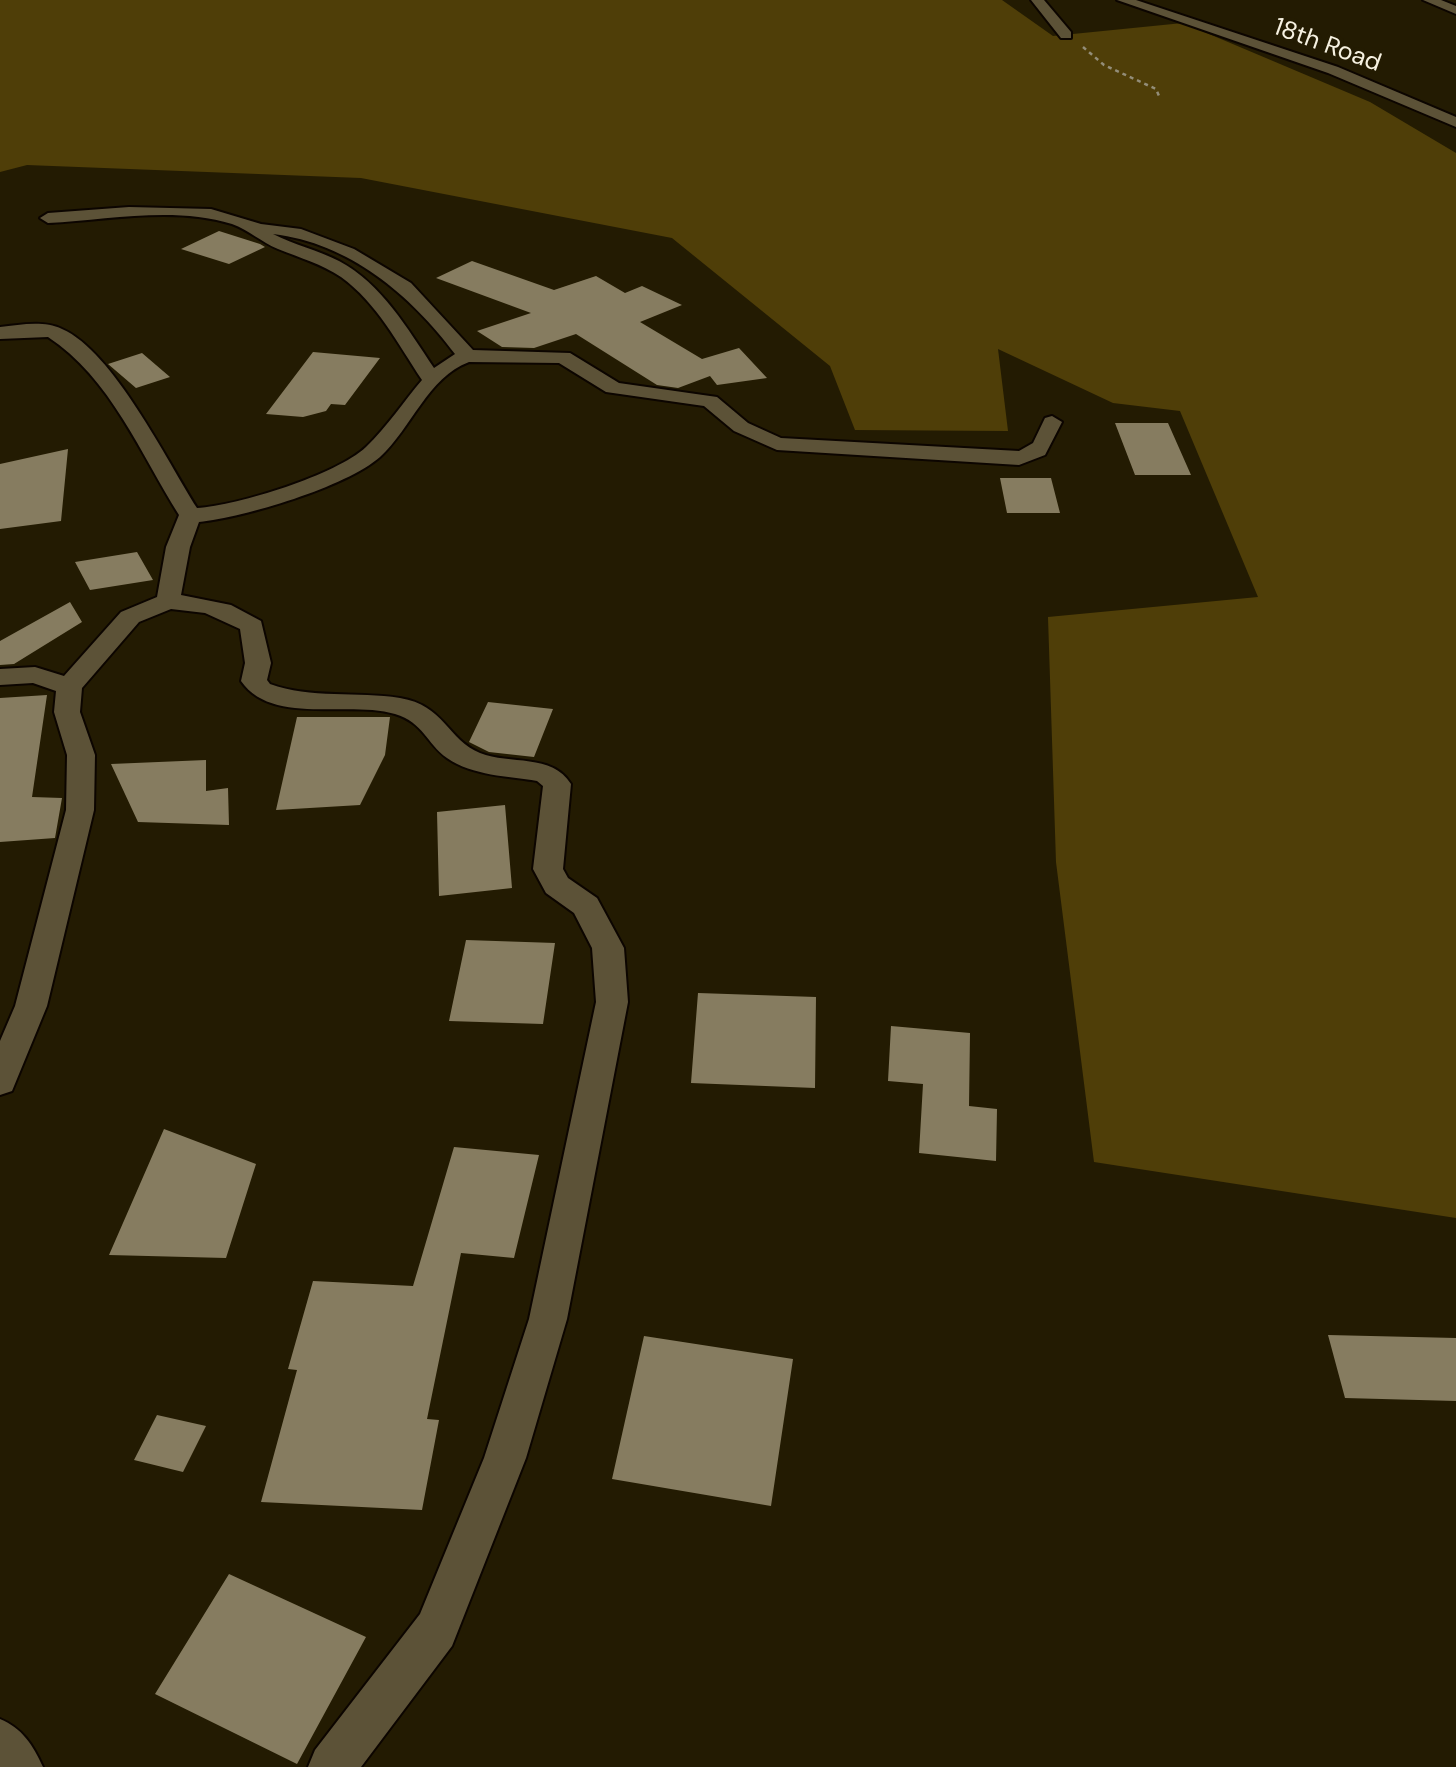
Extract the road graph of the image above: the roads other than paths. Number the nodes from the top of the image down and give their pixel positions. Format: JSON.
{"nodes":[{"id":1,"x":1037,"y":0,"type":"edge"},
{"id":2,"x":1429,"y":0,"type":"edge"},
{"id":3,"x":1127,"y":1,"type":"edge"},
{"id":4,"x":1456,"y":10,"type":"edge"},
{"id":5,"x":1066,"y":35,"type":"road end"},
{"id":6,"x":1456,"y":122,"type":"edge"},
{"id":7,"x":48,"y":218,"type":"dead end"},
{"id":8,"x":261,"y":230,"type":"junction"},
{"id":9,"x":0,"y":332,"type":"edge"},
{"id":10,"x":466,"y":356,"type":"junction"},
{"id":11,"x":432,"y":380,"type":"junction"},
{"id":12,"x":1052,"y":422,"type":"dead end"},
{"id":13,"x":190,"y":514,"type":"junction"},
{"id":14,"x":168,"y":601,"type":"junction"},
{"id":15,"x":0,"y":677,"type":"edge"},
{"id":16,"x":69,"y":687,"type":"junction"},
{"id":17,"x":0,"y":1081,"type":"edge"},
{"id":18,"x":0,"y":1742,"type":"edge"},
{"id":19,"x":19,"y":1767,"type":"edge"},
{"id":20,"x":332,"y":1767,"type":"edge"}],
"edges":[{"from":1,"to":5,"type":"street"},
{"from":2,"to":4,"type":"street"},
{"from":3,"to":6,"type":"street","name":"18th Road"},
{"from":7,"to":8,"type":"street"},
{"from":8,"to":10,"type":"street"},
{"from":8,"to":11,"type":"street"},
{"from":9,"to":13,"type":"street"},
{"from":10,"to":11,"type":"street"},
{"from":10,"to":12,"type":"street"},
{"from":11,"to":13,"type":"street"},
{"from":13,"to":14,"type":"street"},
{"from":14,"to":16,"type":"street"},
{"from":14,"to":20,"type":"street"},
{"from":15,"to":16,"type":"street"},
{"from":16,"to":17,"type":"street"},
{"from":18,"to":19,"type":"street"}]}
